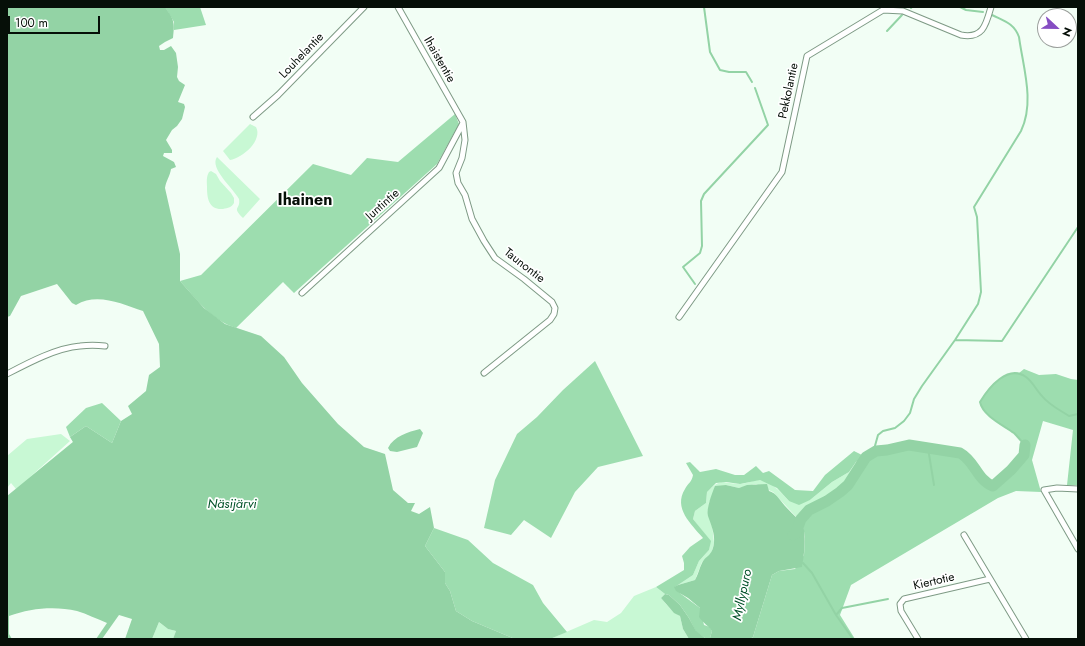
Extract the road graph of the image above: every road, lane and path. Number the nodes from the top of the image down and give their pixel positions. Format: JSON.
{"nodes":[{"id":1,"x":364,"y":7,"type":"edge"},
{"id":2,"x":398,"y":7,"type":"edge"},
{"id":3,"x":990,"y":7,"type":"edge"},
{"id":4,"x":252,"y":117,"type":"dead end"},
{"id":5,"x":464,"y":122,"type":"junction"},
{"id":6,"x":302,"y":293,"type":"dead end"},
{"id":7,"x":679,"y":317,"type":"dead end"},
{"id":8,"x":105,"y":346,"type":"dead end"},
{"id":9,"x":7,"y":374,"type":"edge"},
{"id":10,"x":484,"y":374,"type":"dead end"},
{"id":11,"x":1078,"y":489,"type":"edge"},
{"id":12,"x":964,"y":535,"type":"dead end"},
{"id":13,"x":1078,"y":549,"type":"edge"},
{"id":14,"x":990,"y":579,"type":"junction"},
{"id":15,"x":918,"y":639,"type":"edge"},
{"id":16,"x":1026,"y":639,"type":"edge"}],
"edges":[{"from":1,"to":4,"type":"street","name":"Louhelantie"},
{"from":2,"to":5,"type":"street","name":"Ihaistentie"},
{"from":3,"to":7,"type":"street","name":"Pekkolantie"},
{"from":5,"to":6,"type":"street","name":"Juntintie"},
{"from":5,"to":10,"type":"street","name":"Taunontie"},
{"from":8,"to":9,"type":"street"},
{"from":11,"to":13,"type":"street"},
{"from":12,"to":14,"type":"street"},
{"from":14,"to":15,"type":"street","name":"Kiertotie"},
{"from":14,"to":16,"type":"street"}]}
